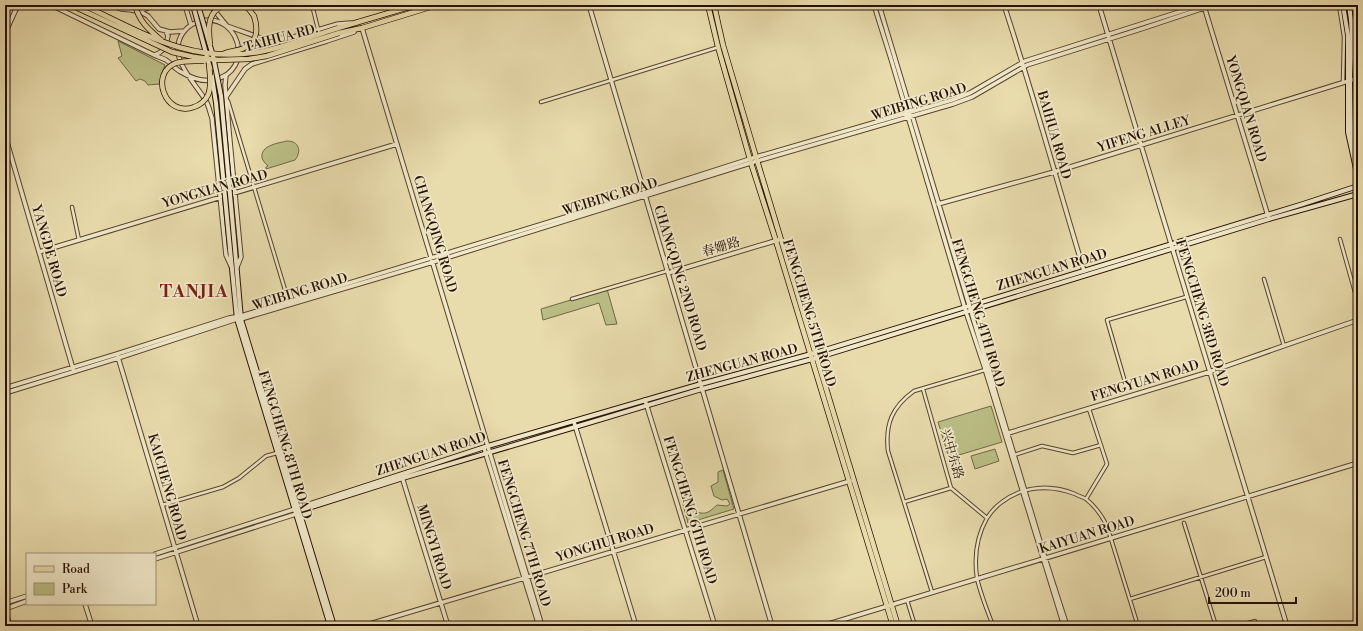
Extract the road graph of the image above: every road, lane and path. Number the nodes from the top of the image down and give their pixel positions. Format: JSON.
{"nodes":[{"id":1,"x":18,"y":5,"type":"edge"},
{"id":2,"x":52,"y":5,"type":"edge"},
{"id":3,"x":71,"y":5,"type":"edge"},
{"id":4,"x":83,"y":5,"type":"edge"},
{"id":5,"x":110,"y":5,"type":"edge"},
{"id":6,"x":136,"y":5,"type":"edge"},
{"id":7,"x":154,"y":5,"type":"edge"},
{"id":8,"x":185,"y":5,"type":"edge"},
{"id":9,"x":198,"y":5,"type":"edge"},
{"id":10,"x":210,"y":5,"type":"edge"},
{"id":11,"x":225,"y":5,"type":"edge"},
{"id":12,"x":242,"y":5,"type":"edge"},
{"id":13,"x":312,"y":5,"type":"edge"},
{"id":14,"x":416,"y":5,"type":"edge"},
{"id":15,"x":436,"y":5,"type":"edge"},
{"id":16,"x":589,"y":5,"type":"edge"},
{"id":17,"x":708,"y":5,"type":"edge"},
{"id":18,"x":714,"y":5,"type":"edge"},
{"id":19,"x":874,"y":5,"type":"edge"},
{"id":20,"x":878,"y":5,"type":"edge"},
{"id":21,"x":1004,"y":5,"type":"edge"},
{"id":22,"x":1100,"y":5,"type":"edge"},
{"id":23,"x":1213,"y":5,"type":"edge"},
{"id":24,"x":1339,"y":5,"type":"edge"},
{"id":25,"x":1343,"y":5,"type":"edge"},
{"id":26,"x":1349,"y":5,"type":"edge"},
{"id":27,"x":1203,"y":6,"type":"edge"},
{"id":28,"x":193,"y":7,"type":"edge"},
{"id":29,"x":131,"y":10,"type":"junction"},
{"id":30,"x":360,"y":22,"type":"junction"},
{"id":31,"x":191,"y":25,"type":"junction"},
{"id":32,"x":227,"y":26,"type":"junction"},
{"id":33,"x":362,"y":28,"type":"junction"},
{"id":34,"x":318,"y":29,"type":"junction"},
{"id":35,"x":165,"y":31,"type":"junction"},
{"id":36,"x":184,"y":31,"type":"junction"},
{"id":37,"x":339,"y":31,"type":"junction"},
{"id":38,"x":5,"y":33,"type":"edge"},
{"id":39,"x":1108,"y":34,"type":"junction"},
{"id":40,"x":296,"y":36,"type":"junction"},
{"id":41,"x":1110,"y":39,"type":"junction"},
{"id":42,"x":165,"y":43,"type":"junction"},
{"id":43,"x":210,"y":44,"type":"junction"},
{"id":44,"x":721,"y":46,"type":"junction"},
{"id":45,"x":239,"y":51,"type":"junction"},
{"id":46,"x":219,"y":55,"type":"junction"},
{"id":47,"x":154,"y":56,"type":"junction"},
{"id":48,"x":228,"y":60,"type":"junction"},
{"id":49,"x":1023,"y":64,"type":"junction"},
{"id":50,"x":209,"y":65,"type":"junction"},
{"id":51,"x":188,"y":75,"type":"junction"},
{"id":52,"x":226,"y":76,"type":"junction"},
{"id":53,"x":1358,"y":78,"type":"edge"},
{"id":54,"x":612,"y":80,"type":"junction"},
{"id":55,"x":1347,"y":81,"type":"junction"},
{"id":56,"x":226,"y":97,"type":"junction"},
{"id":57,"x":541,"y":102,"type":"dead end"},
{"id":58,"x":909,"y":114,"type":"junction"},
{"id":59,"x":1237,"y":115,"type":"junction"},
{"id":60,"x":214,"y":128,"type":"junction"},
{"id":61,"x":229,"y":131,"type":"junction"},
{"id":62,"x":5,"y":135,"type":"edge"},
{"id":63,"x":397,"y":144,"type":"junction"},
{"id":64,"x":1141,"y":145,"type":"junction"},
{"id":65,"x":756,"y":159,"type":"junction"},
{"id":66,"x":750,"y":161,"type":"junction"},
{"id":67,"x":1358,"y":161,"type":"edge"},
{"id":68,"x":1054,"y":172,"type":"junction"},
{"id":69,"x":1358,"y":178,"type":"edge"},
{"id":70,"x":1358,"y":186,"type":"edge"},
{"id":71,"x":254,"y":188,"type":"junction"},
{"id":72,"x":235,"y":194,"type":"junction"},
{"id":73,"x":1358,"y":194,"type":"edge"},
{"id":74,"x":644,"y":195,"type":"junction"},
{"id":75,"x":220,"y":198,"type":"junction"},
{"id":76,"x":937,"y":204,"type":"junction"},
{"id":77,"x":72,"y":207,"type":"dead end"},
{"id":78,"x":1268,"y":217,"type":"junction"},
{"id":79,"x":1340,"y":239,"type":"dead end"},
{"id":80,"x":79,"y":240,"type":"junction"},
{"id":81,"x":778,"y":240,"type":"junction"},
{"id":82,"x":1172,"y":247,"type":"junction"},
{"id":83,"x":39,"y":252,"type":"junction"},
{"id":84,"x":432,"y":260,"type":"junction"},
{"id":85,"x":231,"y":267,"type":"junction"},
{"id":86,"x":236,"y":268,"type":"junction"},
{"id":87,"x":1084,"y":271,"type":"junction"},
{"id":88,"x":667,"y":272,"type":"junction"},
{"id":89,"x":1264,"y":280,"type":"dead end"},
{"id":90,"x":1186,"y":296,"type":"junction"},
{"id":91,"x":572,"y":299,"type":"dead end"},
{"id":92,"x":289,"y":303,"type":"junction"},
{"id":93,"x":1358,"y":303,"type":"edge"},
{"id":94,"x":967,"y":306,"type":"junction"},
{"id":95,"x":969,"y":311,"type":"junction"},
{"id":96,"x":239,"y":318,"type":"junction"},
{"id":97,"x":1358,"y":320,"type":"edge"},
{"id":98,"x":1284,"y":346,"type":"junction"},
{"id":99,"x":117,"y":356,"type":"junction"},
{"id":100,"x":813,"y":356,"type":"junction"},
{"id":101,"x":73,"y":370,"type":"junction"},
{"id":102,"x":985,"y":370,"type":"junction"},
{"id":103,"x":1209,"y":372,"type":"junction"},
{"id":104,"x":1125,"y":382,"type":"dead end"},
{"id":105,"x":701,"y":384,"type":"junction"},
{"id":106,"x":5,"y":388,"type":"edge"},
{"id":107,"x":702,"y":389,"type":"junction"},
{"id":108,"x":923,"y":389,"type":"junction"},
{"id":109,"x":5,"y":393,"type":"edge"},
{"id":110,"x":645,"y":400,"type":"junction"},
{"id":111,"x":647,"y":405,"type":"junction"},
{"id":112,"x":1089,"y":409,"type":"junction"},
{"id":113,"x":574,"y":424,"type":"junction"},
{"id":114,"x":1006,"y":434,"type":"junction"},
{"id":115,"x":1101,"y":445,"type":"junction"},
{"id":116,"x":486,"y":447,"type":"junction"},
{"id":117,"x":280,"y":452,"type":"junction"},
{"id":118,"x":488,"y":453,"type":"junction"},
{"id":119,"x":1014,"y":455,"type":"junction"},
{"id":120,"x":1358,"y":463,"type":"edge"},
{"id":121,"x":402,"y":476,"type":"junction"},
{"id":122,"x":851,"y":480,"type":"junction"},
{"id":123,"x":951,"y":488,"type":"junction"},
{"id":124,"x":1024,"y":491,"type":"junction"},
{"id":125,"x":1248,"y":496,"type":"junction"},
{"id":126,"x":1086,"y":500,"type":"junction"},
{"id":127,"x":904,"y":502,"type":"junction"},
{"id":128,"x":162,"y":505,"type":"junction"},
{"id":129,"x":297,"y":510,"type":"junction"},
{"id":130,"x":739,"y":514,"type":"junction"},
{"id":131,"x":987,"y":518,"type":"junction"},
{"id":132,"x":1184,"y":523,"type":"dead end"},
{"id":133,"x":685,"y":530,"type":"junction"},
{"id":134,"x":1111,"y":538,"type":"junction"},
{"id":135,"x":174,"y":550,"type":"junction"},
{"id":136,"x":613,"y":551,"type":"junction"},
{"id":137,"x":156,"y":554,"type":"edge"},
{"id":138,"x":1266,"y":557,"type":"junction"},
{"id":139,"x":156,"y":559,"type":"edge"},
{"id":140,"x":1044,"y":559,"type":"junction"},
{"id":141,"x":1201,"y":577,"type":"junction"},
{"id":142,"x":526,"y":578,"type":"junction"},
{"id":143,"x":977,"y":579,"type":"junction"},
{"id":144,"x":932,"y":592,"type":"junction"},
{"id":145,"x":26,"y":596,"type":"edge"},
{"id":146,"x":1130,"y":599,"type":"junction"},
{"id":147,"x":908,"y":600,"type":"junction"},
{"id":148,"x":26,"y":602,"type":"edge"},
{"id":149,"x":5,"y":603,"type":"edge"},
{"id":150,"x":440,"y":603,"type":"junction"},
{"id":151,"x":85,"y":605,"type":"edge"},
{"id":152,"x":889,"y":605,"type":"junction"},
{"id":153,"x":5,"y":609,"type":"edge"},
{"id":154,"x":1256,"y":621,"type":"dead end"},
{"id":155,"x":10,"y":626,"type":"edge"},
{"id":156,"x":92,"y":626,"type":"edge"},
{"id":157,"x":198,"y":626,"type":"edge"},
{"id":158,"x":330,"y":626,"type":"edge"},
{"id":159,"x":334,"y":626,"type":"edge"},
{"id":160,"x":363,"y":626,"type":"edge"},
{"id":161,"x":448,"y":626,"type":"edge"},
{"id":162,"x":539,"y":626,"type":"edge"},
{"id":163,"x":542,"y":626,"type":"edge"},
{"id":164,"x":636,"y":626,"type":"edge"},
{"id":165,"x":715,"y":626,"type":"edge"},
{"id":166,"x":772,"y":626,"type":"edge"},
{"id":167,"x":822,"y":626,"type":"edge"},
{"id":168,"x":893,"y":626,"type":"edge"},
{"id":169,"x":898,"y":626,"type":"edge"},
{"id":170,"x":916,"y":626,"type":"edge"},
{"id":171,"x":993,"y":626,"type":"edge"},
{"id":172,"x":1064,"y":626,"type":"edge"},
{"id":173,"x":1067,"y":626,"type":"edge"},
{"id":174,"x":1138,"y":626,"type":"edge"},
{"id":175,"x":1216,"y":626,"type":"edge"},
{"id":176,"x":1238,"y":626,"type":"edge"},
{"id":177,"x":1287,"y":626,"type":"edge"}],
"edges":[{"from":1,"to":38,"type":"street"},
{"from":2,"to":47,"type":"street"},
{"from":3,"to":48,"type":"main road","name":"TAIHUA RD.","bridge":true},
{"from":4,"to":42,"type":"main road","name":"TAIHUA RD.","bridge":true},
{"from":5,"to":29,"type":"street"},
{"from":6,"to":42,"type":"main road","bridge":true},
{"from":7,"to":29,"type":"street"},
{"from":8,"to":31,"type":"street"},
{"from":9,"to":43,"type":"main road","name":"FENGCHENG 8TH ROAD","bridge":true},
{"from":10,"to":32,"type":"street"},
{"from":11,"to":43,"type":"main road","bridge":true},
{"from":12,"to":46,"type":"main road","bridge":true},
{"from":13,"to":34,"type":"street"},
{"from":14,"to":30,"type":"main road"},
{"from":15,"to":33,"type":"main road"},
{"from":16,"to":54,"type":"street","name":"CHANGQING 2ND ROAD"},
{"from":17,"to":44,"type":"main road","name":"FENGCHENG 5TH ROAD"},
{"from":18,"to":44,"type":"main road","name":"FENGCHENG 5TH ROAD"},
{"from":19,"to":58,"type":"street"},
{"from":20,"to":58,"type":"street"},
{"from":21,"to":49,"type":"street","name":"BAIHUA ROAD"},
{"from":22,"to":39,"type":"street","name":"FENGCHENG 3RD ROAD"},
{"from":23,"to":27,"type":"street","name":"WEIBING ROAD"},
{"from":24,"to":55,"type":"street"},
{"from":25,"to":55,"type":"main road"},
{"from":26,"to":55,"type":"main road"},
{"from":27,"to":39,"type":"street","name":"WEIBING ROAD"},
{"from":27,"to":41,"type":"street","name":"WEIBING ROAD"},
{"from":27,"to":59,"type":"street","name":"YONGQIAN ROAD"},
{"from":28,"to":50,"type":"main road","name":"FENGCHENG 8TH ROAD","bridge":true},
{"from":29,"to":35,"type":"street"},
{"from":30,"to":34,"type":"street"},
{"from":30,"to":37,"type":"main road"},
{"from":31,"to":32,"type":"street"},
{"from":31,"to":36,"type":"street"},
{"from":32,"to":40,"type":"street"},
{"from":32,"to":45,"type":"street"},
{"from":33,"to":37,"type":"main road"},
{"from":33,"to":56,"type":"street"},
{"from":33,"to":63,"type":"street","name":"CHANGQING ROAD"},
{"from":34,"to":40,"type":"street"},
{"from":35,"to":36,"type":"street"},
{"from":35,"to":47,"type":"street"},
{"from":36,"to":51,"type":"street"},
{"from":37,"to":46,"type":"main road","name":"TAIHUA RD.","bridge":true},
{"from":37,"to":48,"type":"main road","name":"TAIHUA RD.","bridge":true},
{"from":39,"to":41,"type":"street","name":"FENGCHENG 3RD ROAD"},
{"from":39,"to":49,"type":"street","name":"WEIBING ROAD"},
{"from":40,"to":45,"type":"street"},
{"from":41,"to":49,"type":"street","name":"WEIBING ROAD"},
{"from":41,"to":64,"type":"street","name":"FENGCHENG 3RD ROAD"},
{"from":42,"to":46,"type":"main road","name":"TAIHUA RD.","bridge":true},
{"from":43,"to":86,"type":"main road","name":"FENGCHENG 8TH ROAD","bridge":true},
{"from":44,"to":54,"type":"street"},
{"from":44,"to":65,"type":"main road","name":"FENGCHENG 5TH ROAD"},
{"from":44,"to":66,"type":"main road","name":"FENGCHENG 5TH ROAD"},
{"from":45,"to":52,"type":"street"},
{"from":47,"to":51,"type":"street"},
{"from":48,"to":50,"type":"main road","bridge":true},
{"from":49,"to":58,"type":"street","name":"WEIBING ROAD"},
{"from":49,"to":68,"type":"street","name":"BAIHUA ROAD"},
{"from":50,"to":85,"type":"main road","name":"FENGCHENG 8TH ROAD","bridge":true},
{"from":51,"to":52,"type":"street"},
{"from":51,"to":60,"type":"street","name":"FENGCHENG 8TH ROAD"},
{"from":52,"to":56,"type":"street","name":"FENGCHENG 8TH ROAD"},
{"from":53,"to":55,"type":"street","name":"YIFENG ALLEY"},
{"from":54,"to":57,"type":"street"},
{"from":54,"to":74,"type":"street","name":"CHANGQING 2ND ROAD"},
{"from":55,"to":59,"type":"street","name":"YIFENG ALLEY"},
{"from":55,"to":67,"type":"main road"},
{"from":55,"to":69,"type":"main road"},
{"from":56,"to":61,"type":"street","name":"FENGCHENG 8TH ROAD"},
{"from":56,"to":71,"type":"street"},
{"from":58,"to":65,"type":"street","name":"WEIBING ROAD"},
{"from":58,"to":76,"type":"street","name":"FENGCHENG 4TH ROAD"},
{"from":59,"to":64,"type":"street","name":"YIFENG ALLEY"},
{"from":59,"to":78,"type":"street","name":"YONGQIAN ROAD"},
{"from":60,"to":61,"type":"street"},
{"from":60,"to":75,"type":"street","name":"FENGCHENG 8TH ROAD"},
{"from":61,"to":72,"type":"street","name":"FENGCHENG 8TH ROAD"},
{"from":62,"to":83,"type":"street","name":"YANGDE ROAD"},
{"from":63,"to":71,"type":"street","name":"YONGXIAN ROAD"},
{"from":63,"to":84,"type":"street","name":"CHANGQING ROAD"},
{"from":64,"to":68,"type":"street","name":"YIFENG ALLEY"},
{"from":64,"to":82,"type":"street","name":"FENGCHENG 3RD ROAD"},
{"from":65,"to":66,"type":"street","name":"WEIBING ROAD"},
{"from":65,"to":81,"type":"main road","name":"FENGCHENG 5TH ROAD"},
{"from":66,"to":74,"type":"street","name":"WEIBING ROAD"},
{"from":66,"to":81,"type":"main road","name":"FENGCHENG 5TH ROAD"},
{"from":68,"to":76,"type":"street","name":"YIFENG ALLEY"},
{"from":68,"to":87,"type":"street","name":"BAIHUA ROAD"},
{"from":70,"to":78,"type":"main road","name":"ZHENGUAN ROAD"},
{"from":71,"to":72,"type":"street","name":"YONGXIAN ROAD"},
{"from":71,"to":92,"type":"street"},
{"from":72,"to":75,"type":"street","name":"YONGXIAN ROAD"},
{"from":72,"to":86,"type":"street","name":"FENGCHENG 8TH ROAD"},
{"from":73,"to":78,"type":"main road","name":"ZHENGUAN ROAD"},
{"from":74,"to":84,"type":"street","name":"WEIBING ROAD"},
{"from":74,"to":88,"type":"street","name":"CHANGQING 2ND ROAD"},
{"from":75,"to":80,"type":"street","name":"YONGXIAN ROAD"},
{"from":75,"to":85,"type":"street","name":"FENGCHENG 8TH ROAD"},
{"from":76,"to":94,"type":"street","name":"FENGCHENG 4TH ROAD"},
{"from":77,"to":80,"type":"street"},
{"from":78,"to":82,"type":"main road","name":"ZHENGUAN ROAD"},
{"from":79,"to":93,"type":"street"},
{"from":80,"to":83,"type":"street","name":"YONGXIAN ROAD"},
{"from":81,"to":88,"type":"street","name":"春姗路"},
{"from":81,"to":100,"type":"main road","name":"FENGCHENG 5TH ROAD"},
{"from":82,"to":87,"type":"main road","name":"ZHENGUAN ROAD"},
{"from":82,"to":90,"type":"street","name":"FENGCHENG 3RD ROAD"},
{"from":82,"to":95,"type":"main road","name":"ZHENGUAN ROAD"},
{"from":83,"to":101,"type":"street","name":"YANGDE ROAD"},
{"from":84,"to":92,"type":"street","name":"WEIBING ROAD"},
{"from":84,"to":116,"type":"street","name":"CHANGQING ROAD"},
{"from":85,"to":96,"type":"main road","name":"FENGCHENG 8TH ROAD"},
{"from":86,"to":96,"type":"main road","name":"FENGCHENG 8TH ROAD"},
{"from":87,"to":94,"type":"main road","name":"ZHENGUAN ROAD"},
{"from":88,"to":91,"type":"street"},
{"from":88,"to":105,"type":"street","name":"CHANGQING 2ND ROAD"},
{"from":89,"to":98,"type":"street"},
{"from":90,"to":103,"type":"street","name":"FENGCHENG 3RD ROAD"},
{"from":90,"to":104,"type":"street"},
{"from":92,"to":96,"type":"street","name":"WEIBING ROAD"},
{"from":94,"to":95,"type":"street","name":"FENGCHENG 4TH ROAD"},
{"from":94,"to":100,"type":"main road","name":"ZHENGUAN ROAD"},
{"from":95,"to":100,"type":"main road","name":"ZHENGUAN ROAD"},
{"from":95,"to":102,"type":"street","name":"FENGCHENG 4TH ROAD"},
{"from":95,"to":114,"type":"street","name":"FENGCHENG 4TH ROAD"},
{"from":96,"to":99,"type":"street","name":"WEIBING ROAD"},
{"from":96,"to":117,"type":"main road","name":"FENGCHENG 8TH ROAD"},
{"from":97,"to":98,"type":"street","name":"FENGYUAN ROAD"},
{"from":98,"to":103,"type":"street","name":"FENGYUAN ROAD"},
{"from":99,"to":101,"type":"street","name":"WEIBING ROAD"},
{"from":99,"to":128,"type":"street","name":"KAICHENG ROAD"},
{"from":100,"to":105,"type":"main road","name":"ZHENGUAN ROAD"},
{"from":100,"to":107,"type":"main road","name":"ZHENGUAN ROAD"},
{"from":100,"to":122,"type":"main road","name":"FENGCHENG 5TH ROAD"},
{"from":101,"to":106,"type":"street","name":"WEIBING ROAD"},
{"from":101,"to":109,"type":"street","name":"WEIBING ROAD"},
{"from":102,"to":108,"type":"street"},
{"from":102,"to":114,"type":"street","name":"FENGCHENG 4TH ROAD"},
{"from":103,"to":112,"type":"street","name":"FENGYUAN ROAD"},
{"from":103,"to":125,"type":"street","name":"FENGCHENG 3RD ROAD"},
{"from":105,"to":107,"type":"street","name":"CHANGQING 2ND ROAD"},
{"from":105,"to":110,"type":"main road","name":"ZHENGUAN ROAD"},
{"from":107,"to":111,"type":"main road","name":"ZHENGUAN ROAD"},
{"from":107,"to":130,"type":"street","name":"CHANGQING 2ND ROAD"},
{"from":108,"to":123,"type":"street","name":"兴中东路"},
{"from":108,"to":127,"type":"street"},
{"from":110,"to":111,"type":"street","name":"FENGCHENG 6TH ROAD"},
{"from":110,"to":113,"type":"main road","name":"ZHENGUAN ROAD"},
{"from":111,"to":113,"type":"main road","name":"ZHENGUAN ROAD"},
{"from":111,"to":133,"type":"street","name":"FENGCHENG 6TH ROAD"},
{"from":112,"to":114,"type":"street","name":"FENGYUAN ROAD"},
{"from":112,"to":115,"type":"street"},
{"from":113,"to":116,"type":"main road","name":"ZHENGUAN ROAD"},
{"from":113,"to":118,"type":"main road","name":"ZHENGUAN ROAD"},
{"from":113,"to":136,"type":"street"},
{"from":114,"to":119,"type":"street","name":"FENGCHENG 4TH ROAD"},
{"from":114,"to":124,"type":"street","name":"FENGCHENG 4TH ROAD"},
{"from":115,"to":119,"type":"street"},
{"from":115,"to":126,"type":"street"},
{"from":116,"to":118,"type":"street","name":"FENGCHENG 7TH ROAD"},
{"from":116,"to":121,"type":"main road","name":"ZHENGUAN ROAD"},
{"from":117,"to":128,"type":"street"},
{"from":117,"to":129,"type":"main road","name":"FENGCHENG 8TH ROAD"},
{"from":118,"to":121,"type":"main road","name":"ZHENGUAN ROAD"},
{"from":118,"to":142,"type":"street","name":"FENGCHENG 7TH ROAD"},
{"from":119,"to":124,"type":"street","name":"FENGCHENG 4TH ROAD"},
{"from":120,"to":125,"type":"street","name":"KAIYUAN ROAD"},
{"from":121,"to":129,"type":"main road","name":"ZHENGUAN ROAD"},
{"from":121,"to":150,"type":"street","name":"MINGYI ROAD"},
{"from":122,"to":130,"type":"street","name":"YONGHUI ROAD"},
{"from":122,"to":152,"type":"main road","name":"FENGCHENG 5TH ROAD"},
{"from":123,"to":127,"type":"street"},
{"from":123,"to":131,"type":"street","name":"兴中东路"},
{"from":124,"to":126,"type":"street"},
{"from":124,"to":131,"type":"street"},
{"from":124,"to":140,"type":"street","name":"FENGCHENG 4TH ROAD"},
{"from":125,"to":134,"type":"street","name":"KAIYUAN ROAD"},
{"from":125,"to":138,"type":"street","name":"FENGCHENG 3RD ROAD"},
{"from":126,"to":134,"type":"street"},
{"from":127,"to":144,"type":"street"},
{"from":128,"to":135,"type":"street","name":"KAICHENG ROAD"},
{"from":129,"to":135,"type":"street","name":"ZHENGUAN ROAD"},
{"from":129,"to":158,"type":"main road","name":"FENGCHENG 8TH ROAD"},
{"from":129,"to":159,"type":"main road","name":"FENGCHENG 8TH ROAD"},
{"from":130,"to":133,"type":"street","name":"YONGHUI ROAD"},
{"from":130,"to":166,"type":"street","name":"CHANGQING 2ND ROAD"},
{"from":131,"to":143,"type":"street"},
{"from":132,"to":141,"type":"street"},
{"from":133,"to":136,"type":"street","name":"YONGHUI ROAD"},
{"from":133,"to":165,"type":"street","name":"FENGCHENG 6TH ROAD"},
{"from":134,"to":140,"type":"street","name":"KAIYUAN ROAD"},
{"from":134,"to":146,"type":"street"},
{"from":135,"to":137,"type":"street","name":"ZHENGUAN ROAD"},
{"from":135,"to":139,"type":"street","name":"ZHENGUAN ROAD"},
{"from":135,"to":157,"type":"street","name":"KAICHENG ROAD"},
{"from":136,"to":142,"type":"street","name":"YONGHUI ROAD"},
{"from":136,"to":164,"type":"street"},
{"from":138,"to":141,"type":"street"},
{"from":138,"to":177,"type":"street","name":"FENGCHENG 3RD ROAD"},
{"from":140,"to":143,"type":"street","name":"KAIYUAN ROAD"},
{"from":140,"to":172,"type":"street"},
{"from":140,"to":173,"type":"street","name":"FENGCHENG 4TH ROAD"},
{"from":141,"to":146,"type":"street"},
{"from":141,"to":175,"type":"street"},
{"from":142,"to":150,"type":"street","name":"YONGHUI ROAD"},
{"from":142,"to":162,"type":"street","name":"FENGCHENG 7TH ROAD"},
{"from":142,"to":163,"type":"street","name":"FENGCHENG 7TH ROAD"},
{"from":143,"to":144,"type":"street","name":"KAIYUAN ROAD"},
{"from":143,"to":171,"type":"street"},
{"from":144,"to":147,"type":"street","name":"KAIYUAN ROAD"},
{"from":145,"to":149,"type":"street"},
{"from":146,"to":174,"type":"street"},
{"from":147,"to":152,"type":"street","name":"KAIYUAN ROAD"},
{"from":147,"to":170,"type":"street"},
{"from":148,"to":153,"type":"street"},
{"from":150,"to":160,"type":"street","name":"YONGHUI ROAD"},
{"from":150,"to":161,"type":"street","name":"MINGYI ROAD"},
{"from":151,"to":156,"type":"street"},
{"from":152,"to":167,"type":"street","name":"KAIYUAN ROAD"},
{"from":152,"to":168,"type":"main road","name":"FENGCHENG 5TH ROAD"},
{"from":152,"to":169,"type":"main road","name":"FENGCHENG 5TH ROAD"},
{"from":153,"to":155,"type":"street"},
{"from":154,"to":176,"type":"street"}]}
